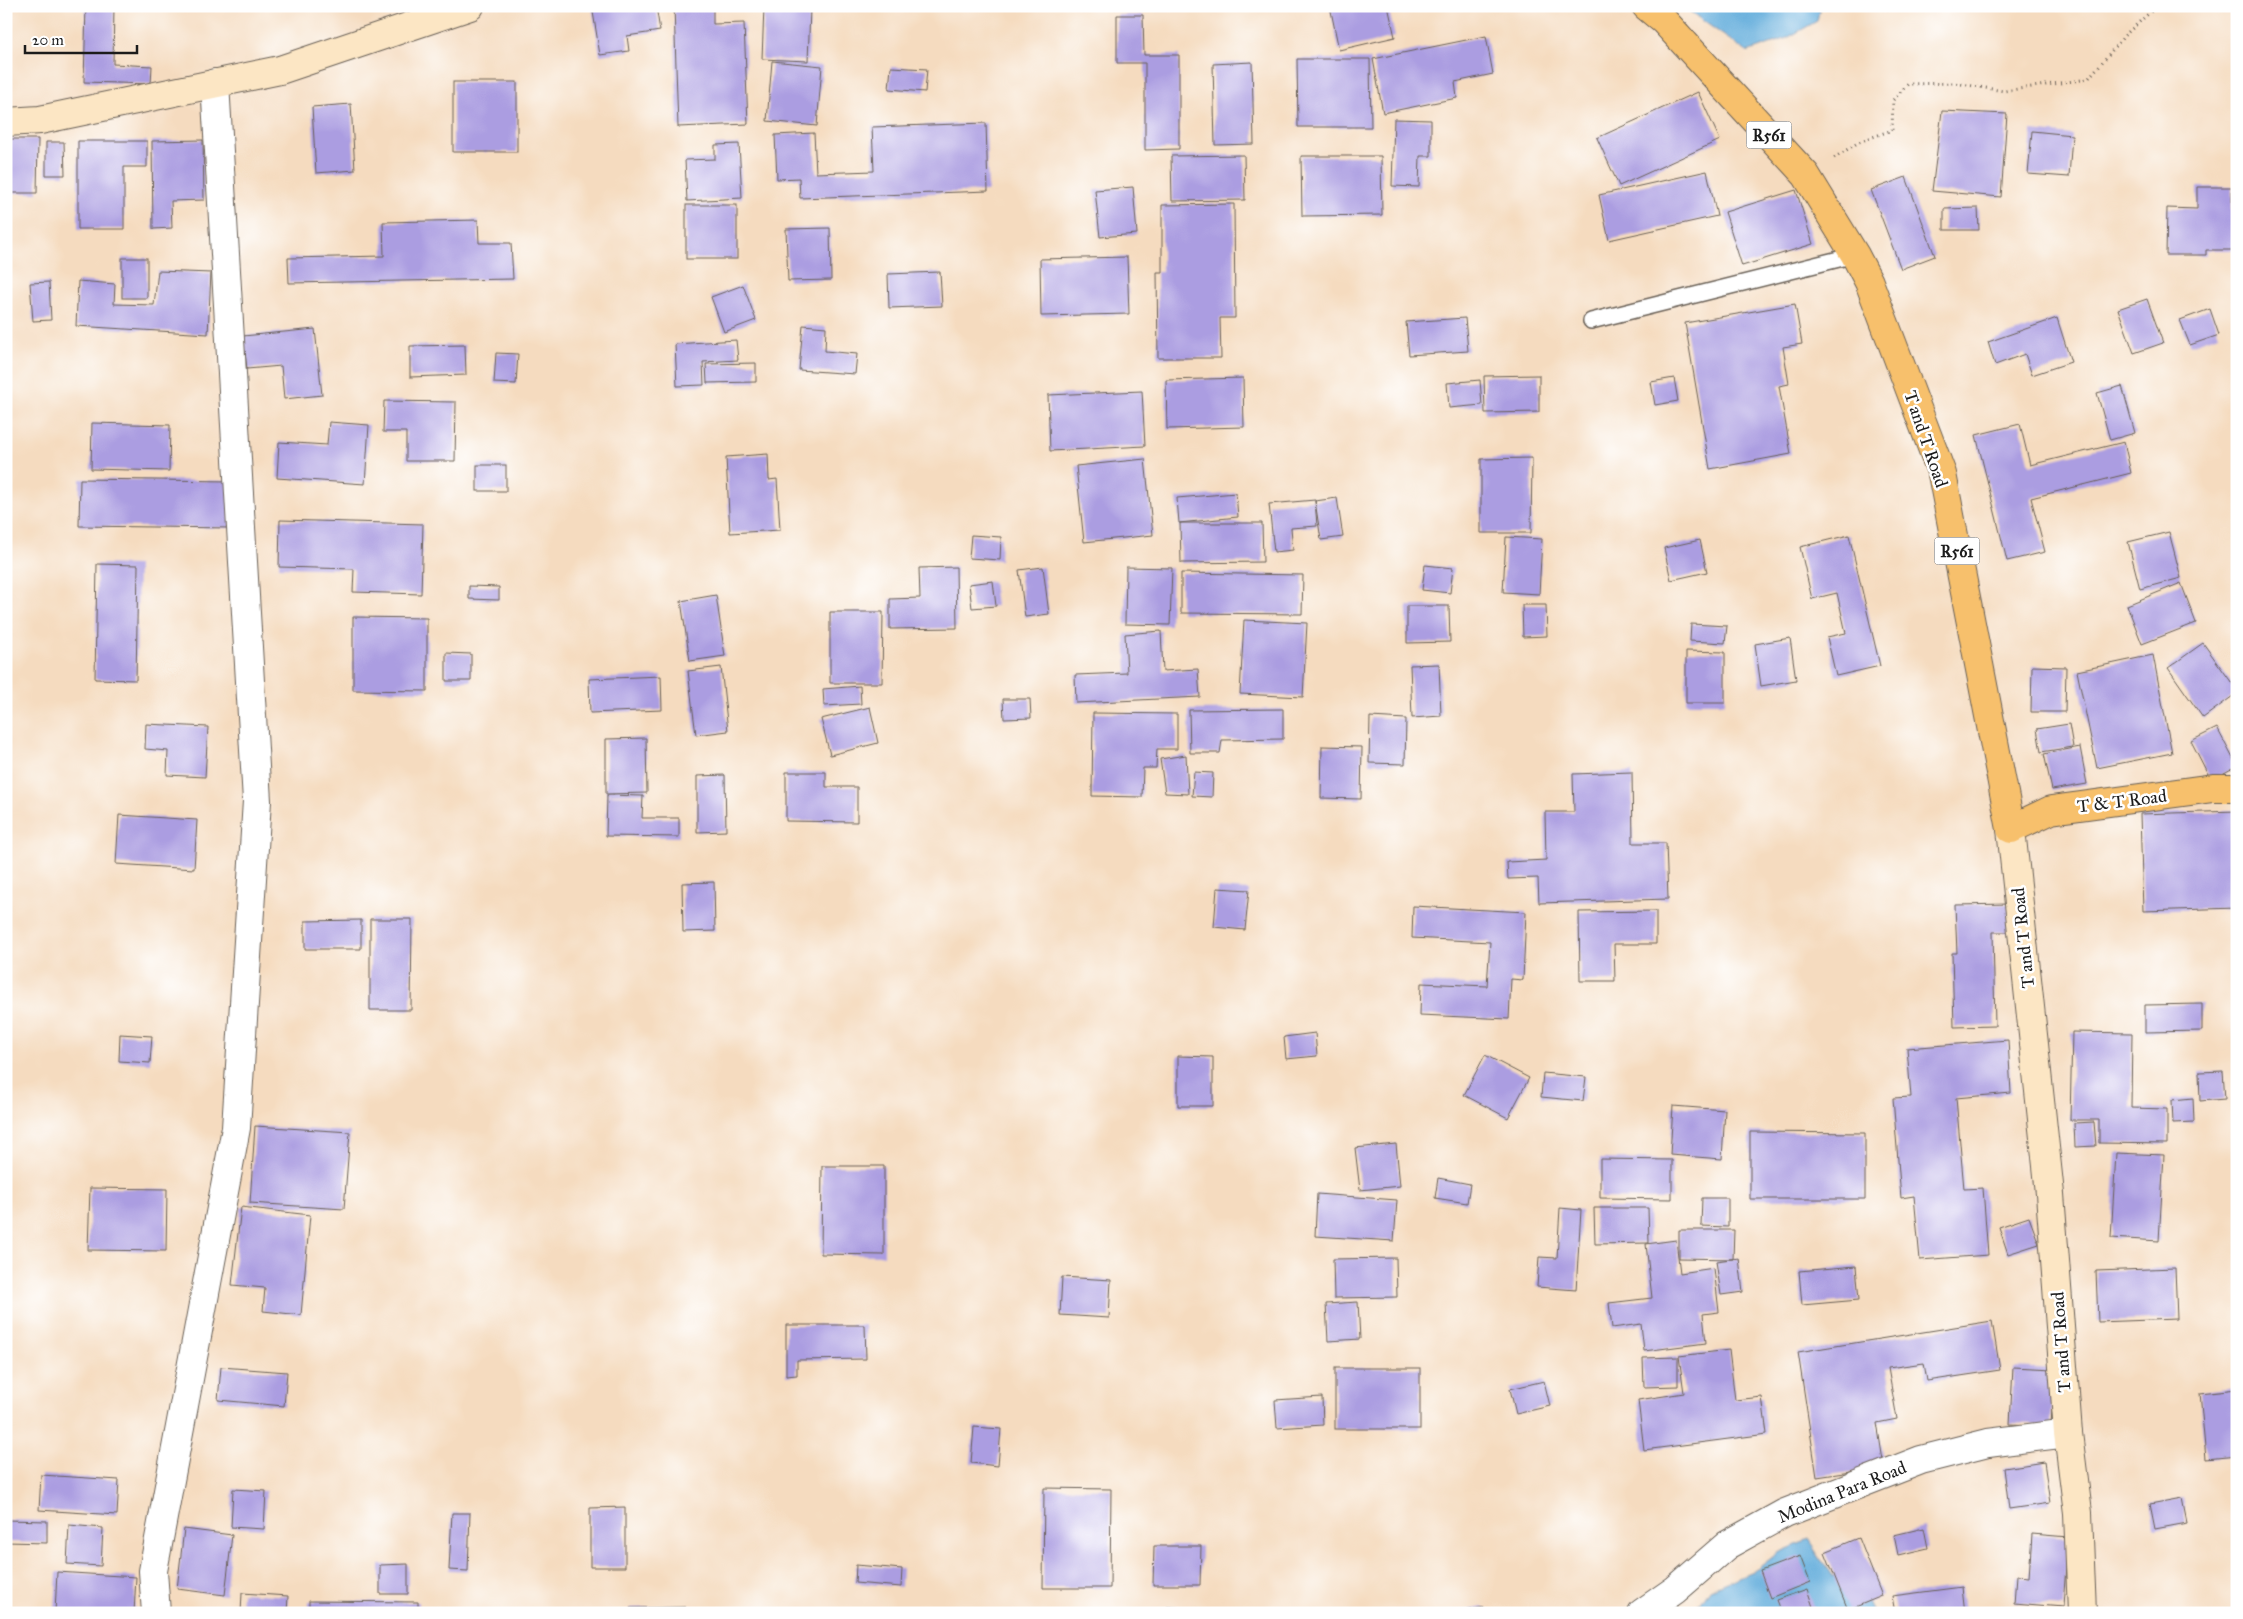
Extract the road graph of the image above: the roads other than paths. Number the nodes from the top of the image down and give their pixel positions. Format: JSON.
{"nodes":[{"id":1,"x":470,"y":6,"type":"edge"},
{"id":2,"x":1646,"y":6,"type":"edge"},
{"id":3,"x":215,"y":83,"type":"junction"},
{"id":4,"x":6,"y":122,"type":"edge"},
{"id":5,"x":1855,"y":255,"type":"junction"},
{"id":6,"x":1591,"y":321,"type":"dead end"},
{"id":7,"x":2237,"y":788,"type":"edge"},
{"id":8,"x":2011,"y":829,"type":"junction"},
{"id":9,"x":2068,"y":1433,"type":"junction"},
{"id":10,"x":156,"y":1613,"type":"edge"},
{"id":11,"x":1642,"y":1613,"type":"edge"},
{"id":12,"x":2082,"y":1613,"type":"edge"}],
"edges":[{"from":1,"to":3,"type":"main road"},
{"from":2,"to":5,"type":"main road","number":"R561"},
{"from":3,"to":4,"type":"main road"},
{"from":3,"to":10,"type":"street"},
{"from":5,"to":6,"type":"lane"},
{"from":5,"to":8,"type":"main road","name":"T and T Road","number":"R561"},
{"from":7,"to":8,"type":"main road","name":"T & T Road"},
{"from":8,"to":9,"type":"main road","name":"T and T Road"},
{"from":9,"to":11,"type":"street","name":"Modina Para Road"},
{"from":9,"to":12,"type":"main road","name":"T and T Road"}]}
